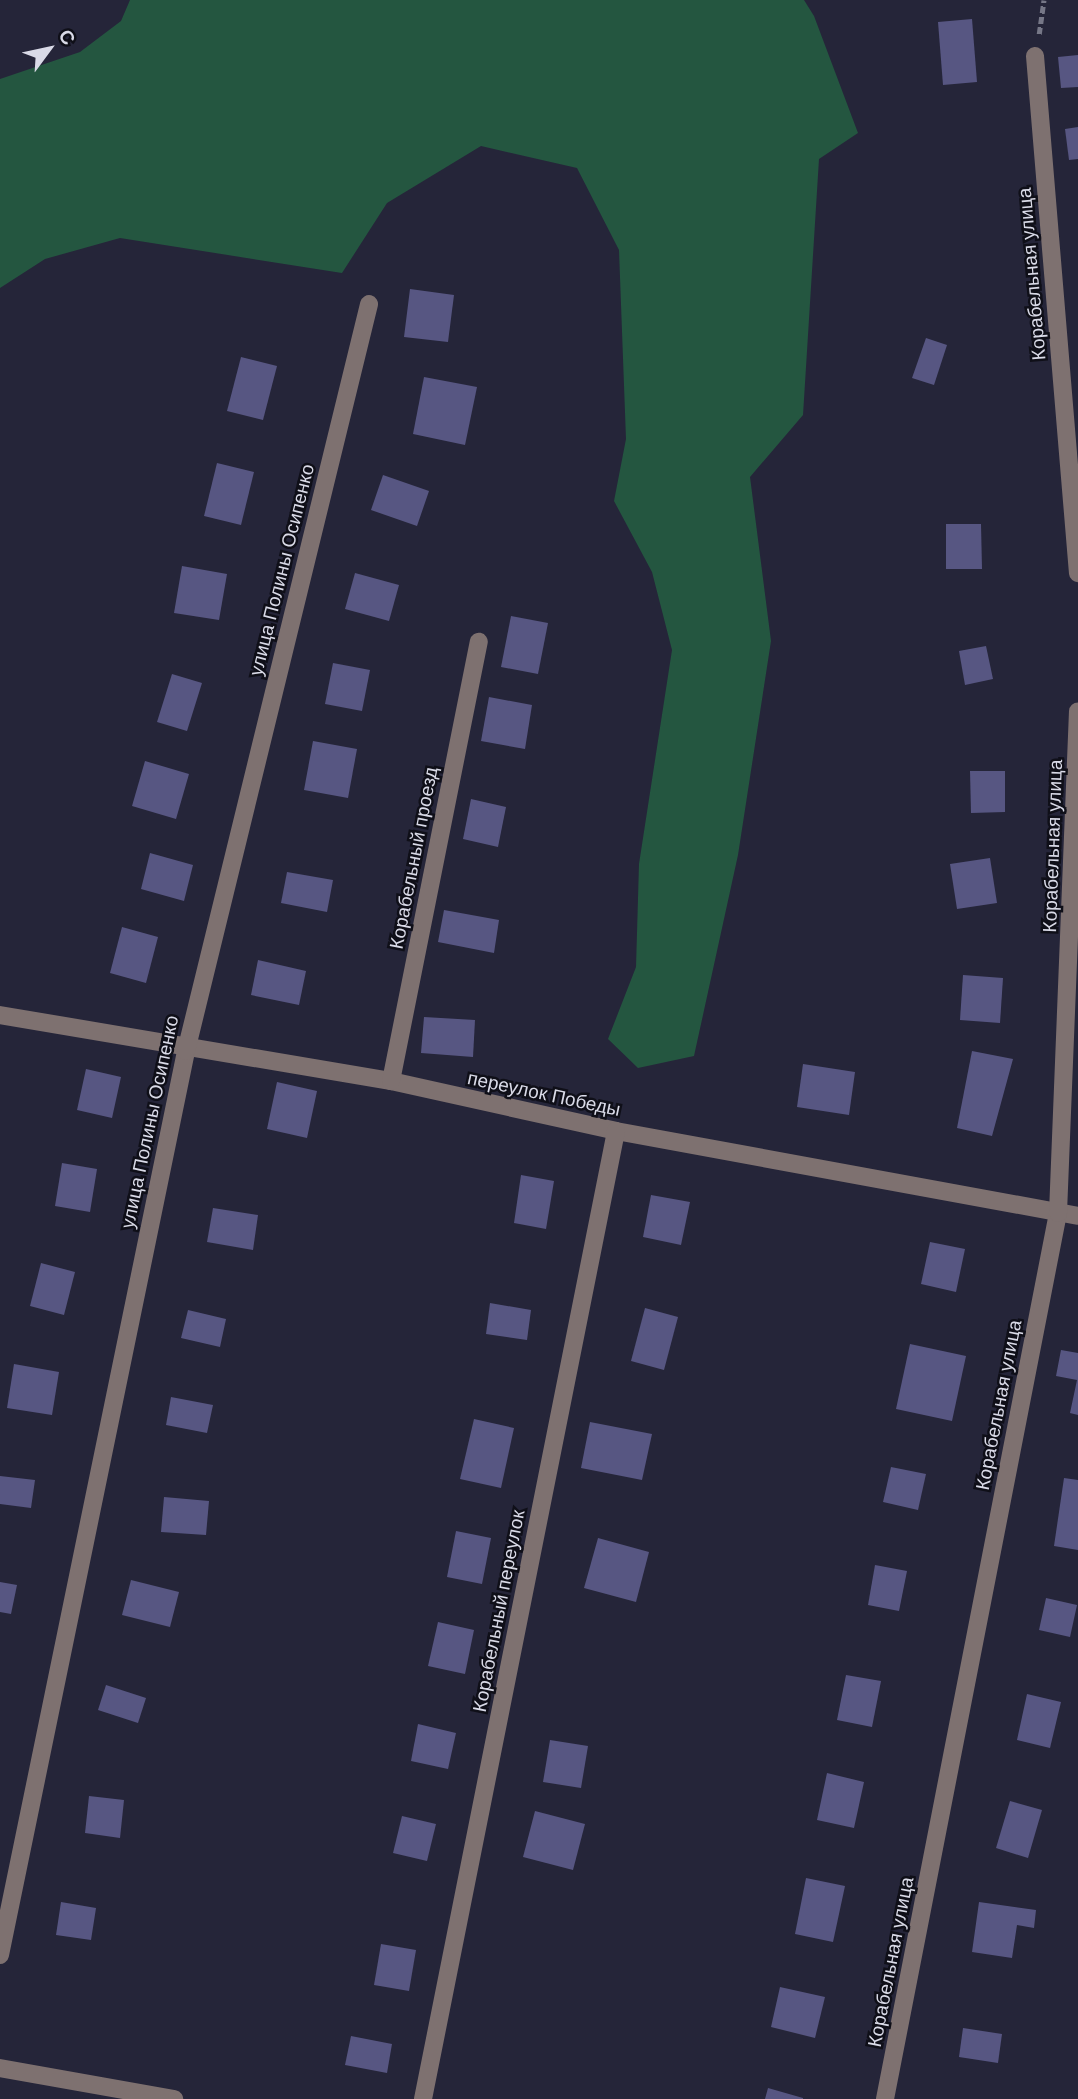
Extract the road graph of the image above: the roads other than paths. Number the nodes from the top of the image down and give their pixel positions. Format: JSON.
{"nodes":[{"id":1,"x":1035,"y":56,"type":"road end"},
{"id":2,"x":369,"y":304,"type":"dead end"},
{"id":3,"x":1078,"y":573,"type":"edge"},
{"id":4,"x":479,"y":642,"type":"dead end"},
{"id":5,"x":1078,"y":711,"type":"edge"},
{"id":6,"x":0,"y":1015,"type":"edge"},
{"id":7,"x":186,"y":1051,"type":"junction"},
{"id":8,"x":391,"y":1081,"type":"junction"},
{"id":9,"x":616,"y":1132,"type":"junction"},
{"id":10,"x":1058,"y":1213,"type":"junction"},
{"id":11,"x":1078,"y":1216,"type":"edge"},
{"id":12,"x":0,"y":1955,"type":"edge"},
{"id":13,"x":0,"y":2068,"type":"edge"},
{"id":14,"x":174,"y":2099,"type":"edge"},
{"id":15,"x":423,"y":2099,"type":"edge"},
{"id":16,"x":885,"y":2099,"type":"edge"}],
"edges":[{"from":1,"to":3,"type":"street","name":"Корабельная улица"},
{"from":2,"to":7,"type":"street","name":"улица Полины Осипенко"},
{"from":4,"to":8,"type":"street","name":"Корабельный проезд"},
{"from":5,"to":10,"type":"street","name":"Корабельная улица"},
{"from":6,"to":7,"type":"street","name":"переулок Победы"},
{"from":7,"to":8,"type":"street","name":"переулок Победы"},
{"from":7,"to":12,"type":"street","name":"улица Полины Осипенко"},
{"from":8,"to":9,"type":"street","name":"переулок Победы"},
{"from":9,"to":10,"type":"street","name":"переулок Победы"},
{"from":9,"to":15,"type":"street","name":"Корабельный переулок"},
{"from":10,"to":11,"type":"street","name":"переулок Победы"},
{"from":10,"to":16,"type":"street","name":"Корабельная улица"},
{"from":13,"to":14,"type":"street"}]}
